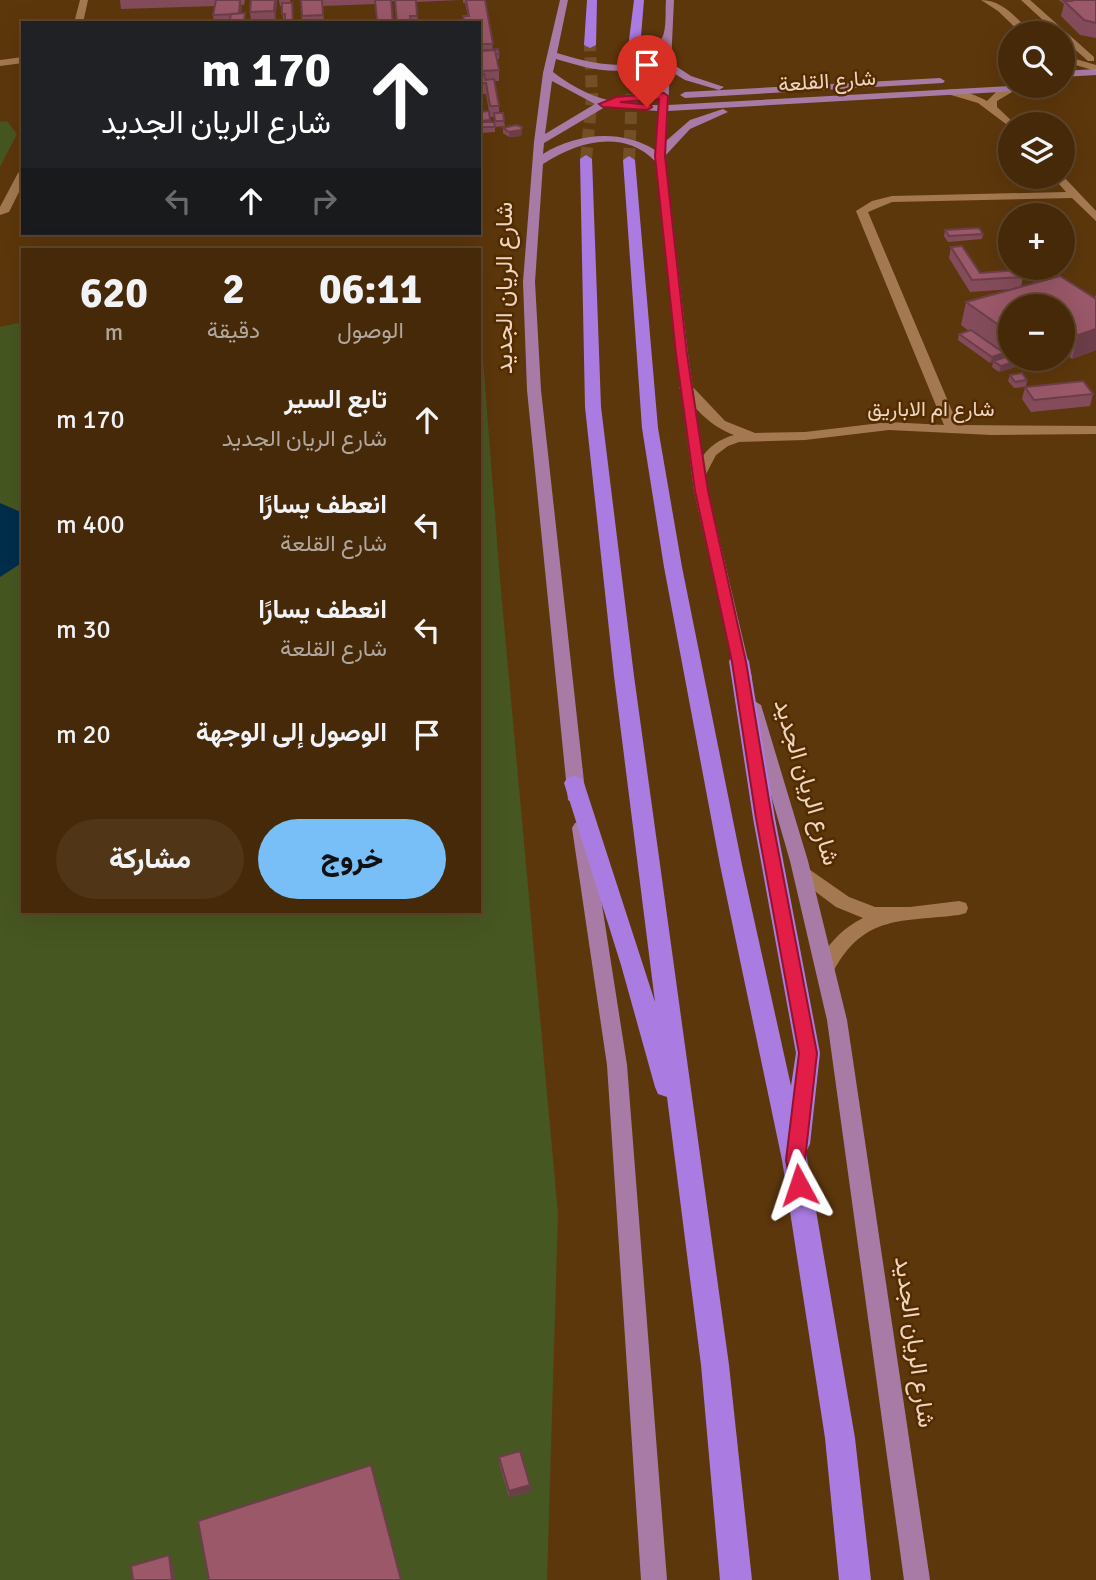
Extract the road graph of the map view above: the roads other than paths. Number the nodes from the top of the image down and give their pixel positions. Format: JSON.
{"nodes":[{"id":1,"x":84,"y":0,"type":"edge"},
{"id":2,"x":564,"y":0,"type":"edge"},
{"id":3,"x":593,"y":0,"type":"edge"},
{"id":4,"x":639,"y":0,"type":"edge"},
{"id":5,"x":670,"y":0,"type":"edge"},
{"id":6,"x":985,"y":0,"type":"edge"},
{"id":7,"x":1025,"y":0,"type":"edge"},
{"id":8,"x":79,"y":21,"type":"edge"},
{"id":9,"x":1014,"y":21,"type":"edge"},
{"id":10,"x":667,"y":38,"type":"junction"},
{"id":11,"x":590,"y":45,"type":"tunnel mouth"},
{"id":12,"x":1075,"y":47,"type":"edge"},
{"id":13,"x":1078,"y":47,"type":"junction"},
{"id":14,"x":634,"y":48,"type":"tunnel mouth"},
{"id":15,"x":552,"y":55,"type":"junction"},
{"id":16,"x":21,"y":60,"type":"edge"},
{"id":17,"x":1075,"y":61,"type":"edge"},
{"id":18,"x":0,"y":63,"type":"edge"},
{"id":19,"x":665,"y":63,"type":"junction"},
{"id":20,"x":1095,"y":66,"type":"edge"},
{"id":21,"x":1075,"y":71,"type":"edge"},
{"id":22,"x":548,"y":73,"type":"junction"},
{"id":23,"x":956,"y":80,"type":"dead end"},
{"id":24,"x":1096,"y":83,"type":"edge"},
{"id":25,"x":1075,"y":84,"type":"edge"},
{"id":26,"x":998,"y":89,"type":"edge"},
{"id":27,"x":751,"y":91,"type":"junction"},
{"id":28,"x":946,"y":92,"type":"junction"},
{"id":29,"x":998,"y":95,"type":"edge"},
{"id":30,"x":663,"y":101,"type":"junction"},
{"id":31,"x":603,"y":104,"type":"junction"},
{"id":32,"x":776,"y":104,"type":"junction"},
{"id":33,"x":993,"y":106,"type":"junction"},
{"id":34,"x":999,"y":112,"type":"edge"},
{"id":35,"x":538,"y":142,"type":"junction"},
{"id":36,"x":660,"y":158,"type":"junction"},
{"id":37,"x":586,"y":159,"type":"tunnel mouth"},
{"id":38,"x":629,"y":160,"type":"tunnel mouth"},
{"id":39,"x":538,"y":162,"type":"junction"},
{"id":40,"x":21,"y":177,"type":"edge"},
{"id":41,"x":1069,"y":189,"type":"edge"},
{"id":42,"x":1075,"y":195,"type":"junction"},
{"id":43,"x":4,"y":212,"type":"dead end"},
{"id":44,"x":1096,"y":218,"type":"edge"},
{"id":45,"x":686,"y":388,"type":"junction"},
{"id":46,"x":953,"y":429,"type":"junction"},
{"id":47,"x":1096,"y":430,"type":"edge"},
{"id":48,"x":766,"y":436,"type":"junction"},
{"id":49,"x":699,"y":475,"type":"junction"},
{"id":50,"x":739,"y":662,"type":"junction"},
{"id":51,"x":574,"y":783,"type":"junction"},
{"id":52,"x":803,"y":872,"type":"junction"},
{"id":53,"x":959,"y":908,"type":"dead end"},
{"id":54,"x":881,"y":917,"type":"junction"},
{"id":55,"x":826,"y":967,"type":"junction"},
{"id":56,"x":687,"y":1157,"type":"junction"},
{"id":57,"x":795,"y":1160,"type":"junction"},
{"id":58,"x":654,"y":1580,"type":"edge"},
{"id":59,"x":736,"y":1580,"type":"edge"},
{"id":60,"x":855,"y":1580,"type":"edge"},
{"id":61,"x":917,"y":1580,"type":"edge"}],
"edges":[{"from":1,"to":8,"type":"street"},
{"from":2,"to":15,"type":"main road","name":"شارع الريان الجديد"},
{"from":3,"to":11,"type":"highway"},
{"from":4,"to":14,"type":"highway"},
{"from":5,"to":10,"type":"main road","name":"شارع الريان الجديد"},
{"from":6,"to":9,"type":"street"},
{"from":7,"to":13,"type":"street"},
{"from":10,"to":15,"type":"main road"},
{"from":10,"to":19,"type":"main road","name":"شارع الريان الجديد"},
{"from":12,"to":13,"type":"street"},
{"from":13,"to":20,"type":"street"},
{"from":15,"to":22,"type":"main road","name":"شارع الريان الجديد"},
{"from":16,"to":18,"type":"street"},
{"from":17,"to":20,"type":"street"},
{"from":19,"to":27,"type":"main road"},
{"from":19,"to":30,"type":"main road","name":"شارع الريان الجديد"},
{"from":20,"to":21,"type":"main road"},
{"from":22,"to":31,"type":"main road","name":"شارع القلعة"},
{"from":22,"to":35,"type":"main road","name":"شارع الريان الجديد"},
{"from":23,"to":27,"type":"main road","name":"شارع القلعة"},
{"from":24,"to":25,"type":"main road"},
{"from":26,"to":28,"type":"main road","name":"شارع القلعة"},
{"from":27,"to":30,"type":"main road","name":"شارع القلعة"},
{"from":28,"to":32,"type":"main road","name":"شارع القلعة"},
{"from":28,"to":33,"type":"street"},
{"from":29,"to":33,"type":"street"},
{"from":30,"to":31,"type":"main road","name":"شارع القلعة"},
{"from":30,"to":32,"type":"main road","name":"شارع القلعة"},
{"from":30,"to":36,"type":"main road","name":"شارع الريان الجديد"},
{"from":31,"to":35,"type":"main road"},
{"from":32,"to":36,"type":"main road"},
{"from":33,"to":34,"type":"street"},
{"from":35,"to":39,"type":"main road","name":"شارع الريان الجديد"},
{"from":36,"to":39,"type":"main road"},
{"from":36,"to":45,"type":"main road","name":"شارع الريان الجديد"},
{"from":37,"to":56,"type":"highway"},
{"from":38,"to":57,"type":"highway"},
{"from":39,"to":51,"type":"main road","name":"شارع الريان الجديد"},
{"from":40,"to":43,"type":"street"},
{"from":41,"to":42,"type":"street"},
{"from":42,"to":44,"type":"street"},
{"from":42,"to":46,"type":"street"},
{"from":45,"to":48,"type":"street","name":"شارع ام الاباريق"},
{"from":45,"to":49,"type":"main road","name":"شارع الريان الجديد"},
{"from":46,"to":47,"type":"street","name":"شارع ام الاباريق"},
{"from":46,"to":48,"type":"street","name":"شارع ام الاباريق"},
{"from":48,"to":49,"type":"street","name":"شارع ام الاباريق"},
{"from":49,"to":50,"type":"main road","name":"شارع الريان الجديد"},
{"from":50,"to":52,"type":"main road","name":"شارع الريان الجديد"},
{"from":50,"to":57,"type":"highway"},
{"from":51,"to":56,"type":"highway"},
{"from":51,"to":58,"type":"main road","name":"شارع الريان الجديد"},
{"from":52,"to":54,"type":"street"},
{"from":52,"to":55,"type":"main road","name":"شارع الريان الجديد"},
{"from":53,"to":54,"type":"street"},
{"from":54,"to":55,"type":"street"},
{"from":55,"to":61,"type":"main road","name":"شارع الريان الجديد"},
{"from":56,"to":59,"type":"highway"},
{"from":57,"to":60,"type":"highway"}]}
